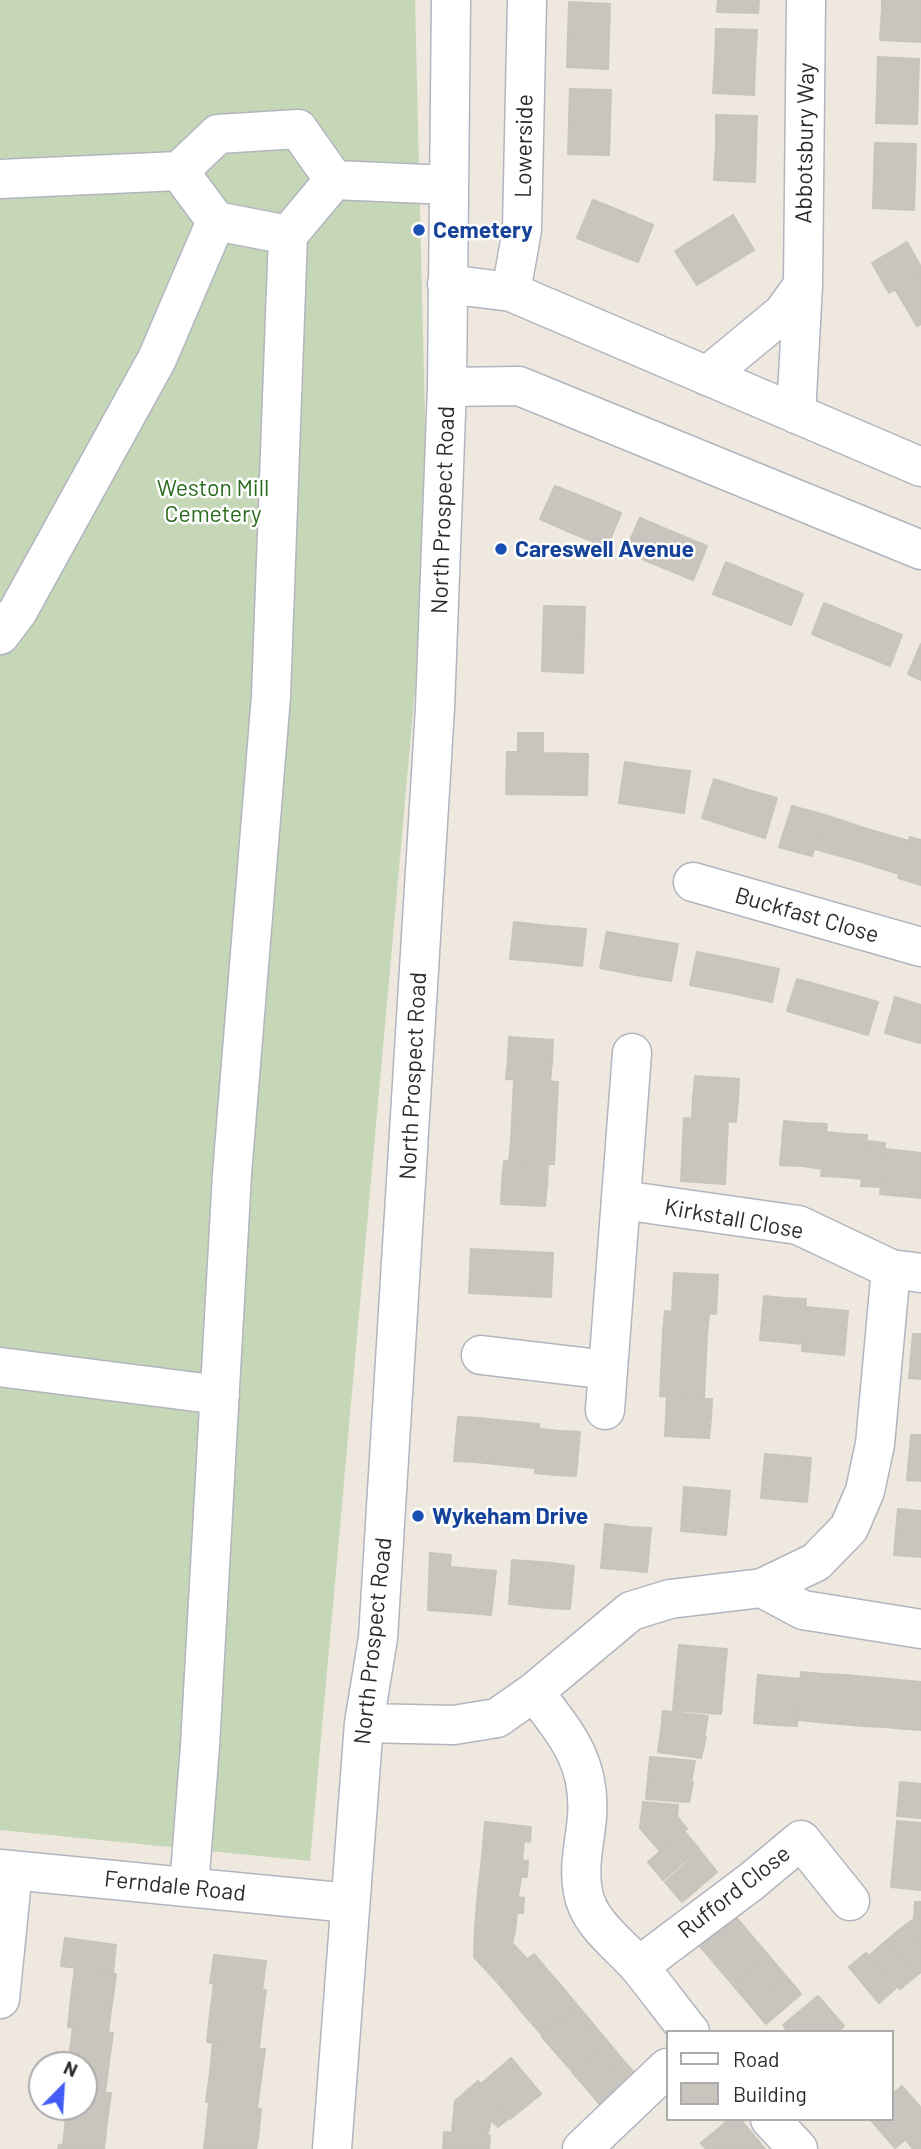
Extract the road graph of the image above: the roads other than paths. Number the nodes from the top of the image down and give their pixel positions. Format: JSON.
{"nodes":[{"id":1,"x":452,"y":0,"type":"edge"},
{"id":2,"x":527,"y":0,"type":"edge"},
{"id":3,"x":806,"y":0,"type":"edge"},
{"id":4,"x":179,"y":171,"type":"junction"},
{"id":5,"x":0,"y":179,"type":"edge"},
{"id":6,"x":334,"y":180,"type":"junction"},
{"id":7,"x":449,"y":184,"type":"junction"},
{"id":8,"x":216,"y":221,"type":"junction"},
{"id":9,"x":288,"y":235,"type":"junction"},
{"id":10,"x":447,"y":284,"type":"junction"},
{"id":11,"x":803,"y":285,"type":"junction"},
{"id":12,"x":511,"y":292,"type":"junction"},
{"id":13,"x":708,"y":376,"type":"junction"},
{"id":14,"x":447,"y":387,"type":"junction"},
{"id":15,"x":796,"y":414,"type":"junction"},
{"id":16,"x":921,"y":467,"type":"edge"},
{"id":17,"x":921,"y":550,"type":"edge"},
{"id":18,"x":0,"y":635,"type":"edge"},
{"id":19,"x":693,"y":882,"type":"dead end"},
{"id":20,"x":921,"y":947,"type":"edge"},
{"id":21,"x":632,"y":1053,"type":"dead end"},
{"id":22,"x":622,"y":1200,"type":"junction"},
{"id":23,"x":906,"y":1271,"type":"edge"},
{"id":24,"x":481,"y":1355,"type":"dead end"},
{"id":25,"x":0,"y":1367,"type":"edge"},
{"id":26,"x":608,"y":1370,"type":"junction"},
{"id":27,"x":220,"y":1395,"type":"junction"},
{"id":28,"x":605,"y":1410,"type":"dead end"},
{"id":29,"x":762,"y":1588,"type":"junction"},
{"id":30,"x":921,"y":1629,"type":"edge"},
{"id":31,"x":534,"y":1692,"type":"junction"},
{"id":32,"x":364,"y":1723,"type":"junction"},
{"id":33,"x":6,"y":1869,"type":"edge"},
{"id":34,"x":189,"y":1887,"type":"junction"},
{"id":35,"x":850,"y":1901,"type":"dead end"},
{"id":36,"x":350,"y":1903,"type":"junction"},
{"id":37,"x":639,"y":1966,"type":"junction"},
{"id":38,"x":0,"y":1999,"type":"edge"},
{"id":39,"x":688,"y":2030,"type":"edge"},
{"id":40,"x":666,"y":2069,"type":"edge"},
{"id":41,"x":772,"y":2121,"type":"edge"},
{"id":42,"x":332,"y":2149,"type":"edge"},
{"id":43,"x":582,"y":2149,"type":"edge"},
{"id":44,"x":798,"y":2149,"type":"edge"}],
"edges":[{"from":1,"to":7,"type":"street","name":"North Prospect Road"},
{"from":2,"to":12,"type":"street","name":"Lowerside"},
{"from":3,"to":11,"type":"street","name":"Abbotsbury Way"},
{"from":4,"to":5,"type":"street"},
{"from":4,"to":6,"type":"street"},
{"from":4,"to":8,"type":"street"},
{"from":6,"to":7,"type":"street"},
{"from":6,"to":9,"type":"street"},
{"from":7,"to":10,"type":"street","name":"North Prospect Road"},
{"from":8,"to":9,"type":"street"},
{"from":8,"to":18,"type":"street"},
{"from":9,"to":27,"type":"street"},
{"from":10,"to":12,"type":"street"},
{"from":10,"to":14,"type":"street","name":"North Prospect Road"},
{"from":11,"to":13,"type":"street"},
{"from":11,"to":15,"type":"street","name":"Abbotsbury Way"},
{"from":12,"to":13,"type":"street"},
{"from":13,"to":15,"type":"street"},
{"from":14,"to":17,"type":"street"},
{"from":14,"to":32,"type":"street","name":"North Prospect Road"},
{"from":15,"to":16,"type":"street"},
{"from":19,"to":20,"type":"street","name":"Buckfast Close"},
{"from":21,"to":22,"type":"street"},
{"from":22,"to":23,"type":"street","name":"Kirkstall Close"},
{"from":22,"to":26,"type":"street"},
{"from":23,"to":29,"type":"street"},
{"from":24,"to":26,"type":"street"},
{"from":25,"to":27,"type":"street"},
{"from":26,"to":28,"type":"street"},
{"from":27,"to":34,"type":"street"},
{"from":29,"to":30,"type":"street"},
{"from":29,"to":31,"type":"street"},
{"from":31,"to":32,"type":"street"},
{"from":31,"to":37,"type":"street"},
{"from":32,"to":36,"type":"street","name":"North Prospect Road"},
{"from":33,"to":34,"type":"street","name":"Ferndale Road"},
{"from":33,"to":38,"type":"street"},
{"from":34,"to":36,"type":"street","name":"Ferndale Road"},
{"from":35,"to":37,"type":"street","name":"Rufford Close"},
{"from":36,"to":42,"type":"street","name":"North Prospect Road"},
{"from":37,"to":39,"type":"street"},
{"from":40,"to":43,"type":"street"},
{"from":41,"to":44,"type":"street"}]}
